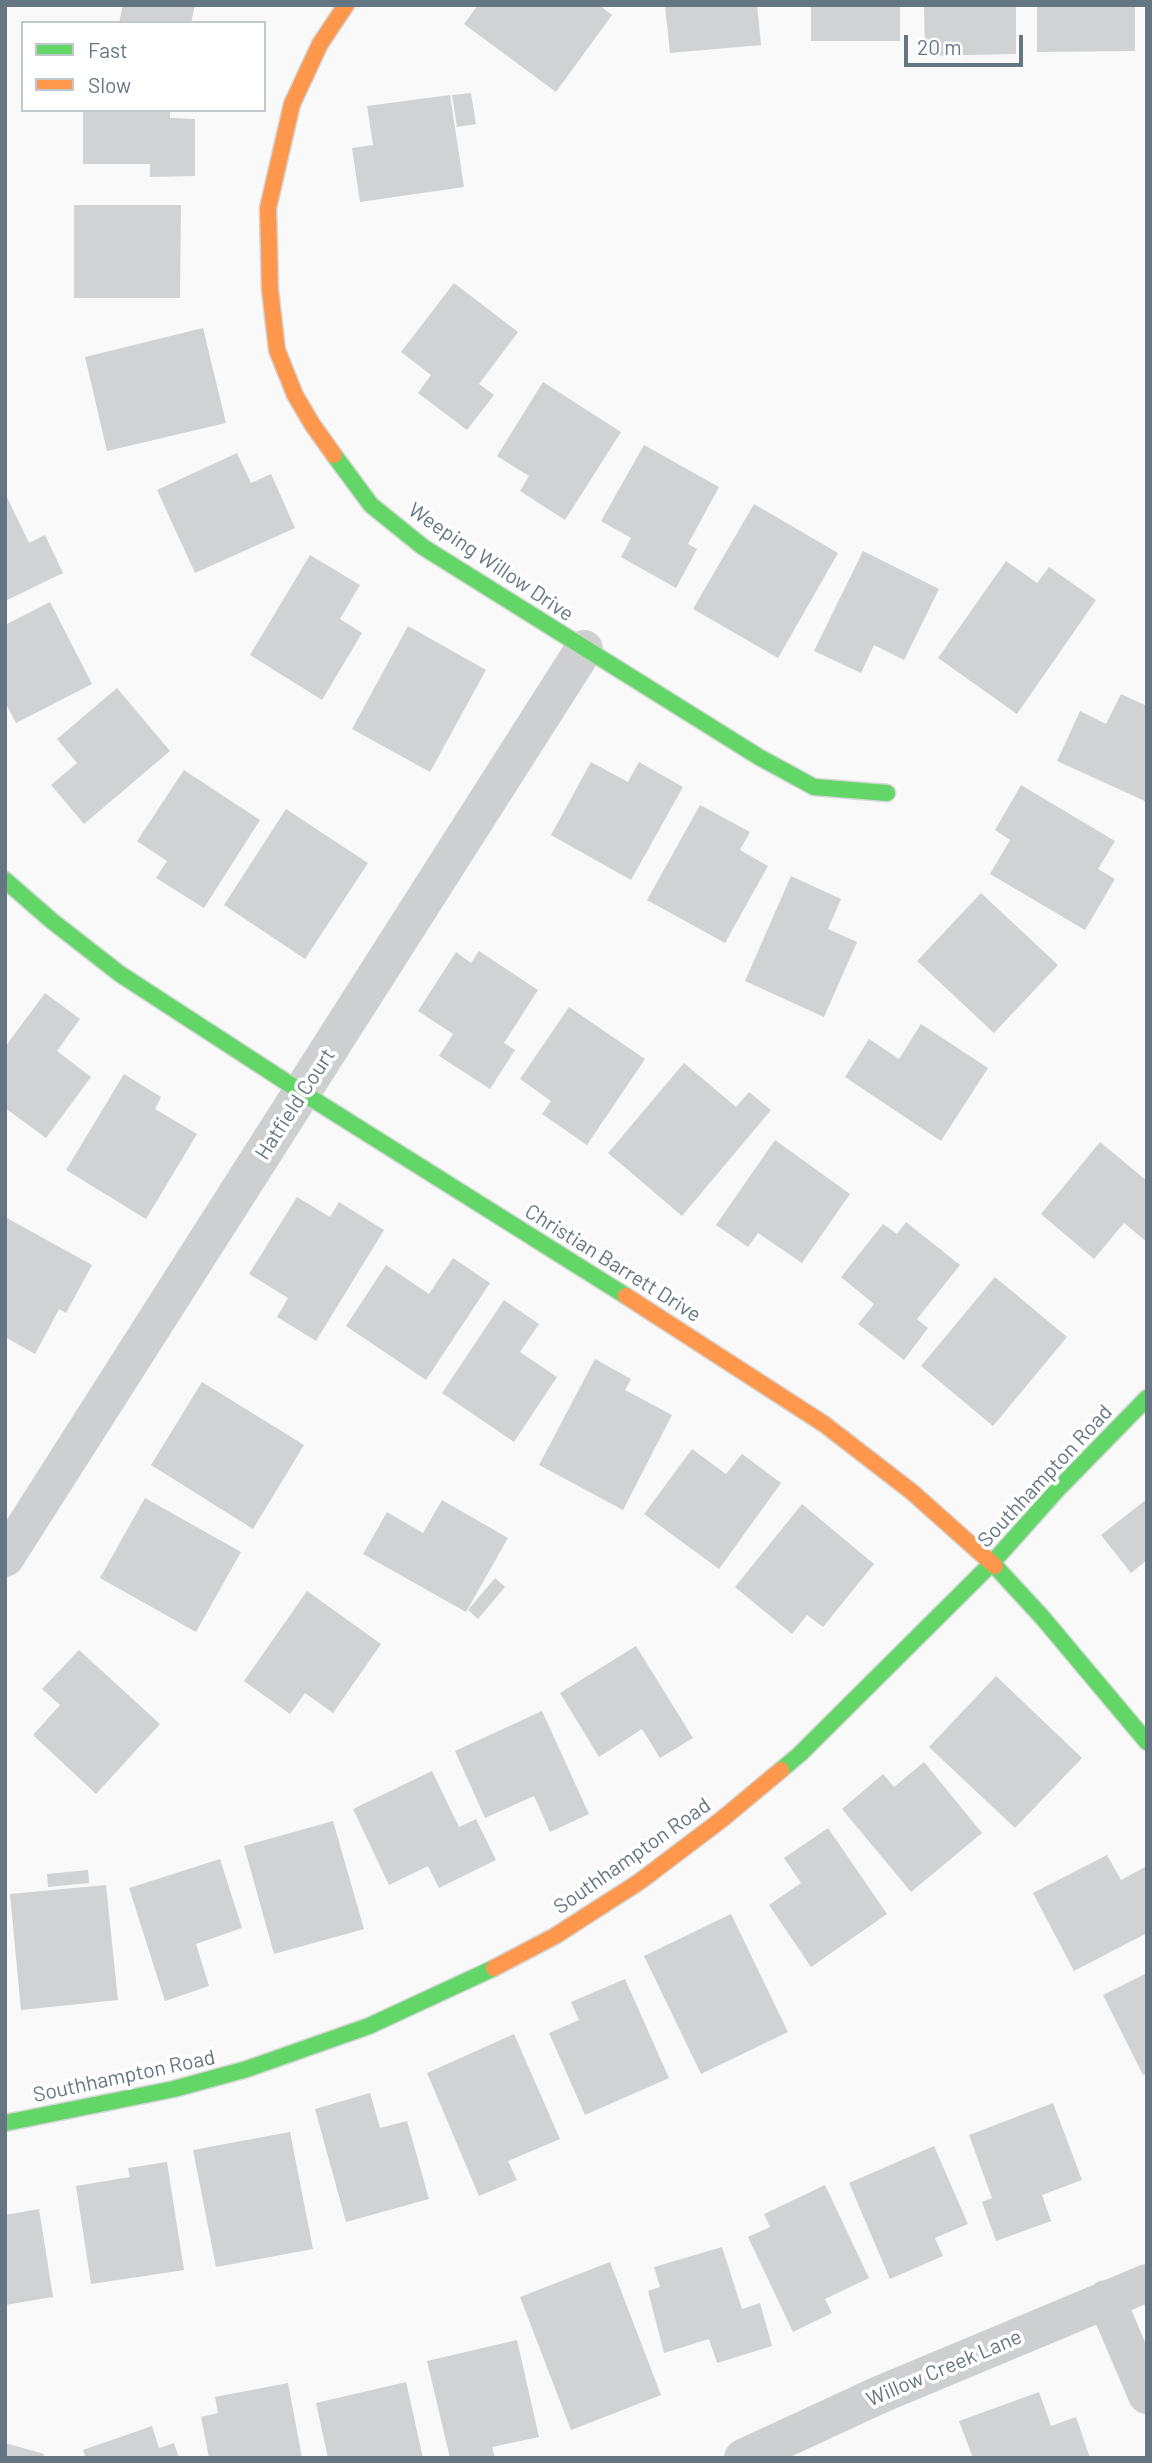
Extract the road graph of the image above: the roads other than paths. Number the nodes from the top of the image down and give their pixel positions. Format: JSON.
{"nodes":[{"id":1,"x":346,"y":5,"type":"edge"},
{"id":2,"x":584,"y":649,"type":"junction"},
{"id":3,"x":887,"y":793,"type":"dead end"},
{"id":4,"x":5,"y":880,"type":"edge"},
{"id":5,"x":303,"y":1093,"type":"junction"},
{"id":6,"x":1147,"y":1398,"type":"edge"},
{"id":7,"x":5,"y":1559,"type":"edge"},
{"id":8,"x":992,"y":1563,"type":"junction"},
{"id":9,"x":1147,"y":1742,"type":"edge"},
{"id":10,"x":5,"y":2123,"type":"edge"},
{"id":11,"x":1147,"y":2283,"type":"edge"},
{"id":12,"x":1106,"y":2299,"type":"junction"},
{"id":13,"x":1147,"y":2395,"type":"edge"},
{"id":14,"x":743,"y":2458,"type":"edge"}],
"edges":[{"from":1,"to":2,"type":"street","name":"Weeping Willow Drive"},
{"from":2,"to":3,"type":"street","name":"Weeping Willow Drive"},
{"from":2,"to":5,"type":"street","name":"Hatfield Court"},
{"from":4,"to":5,"type":"street","name":"Christian Barrett Drive"},
{"from":5,"to":7,"type":"street","name":"Hatfield Court"},
{"from":5,"to":8,"type":"street","name":"Christian Barrett Drive"},
{"from":6,"to":8,"type":"street","name":"Southhampton Road"},
{"from":8,"to":9,"type":"street","name":"Christian Barrett Drive"},
{"from":8,"to":10,"type":"street","name":"Southhampton Road"},
{"from":11,"to":12,"type":"street","name":"Willow Creek Lane"},
{"from":12,"to":13,"type":"street"},
{"from":12,"to":14,"type":"street","name":"Willow Creek Lane"}]}
